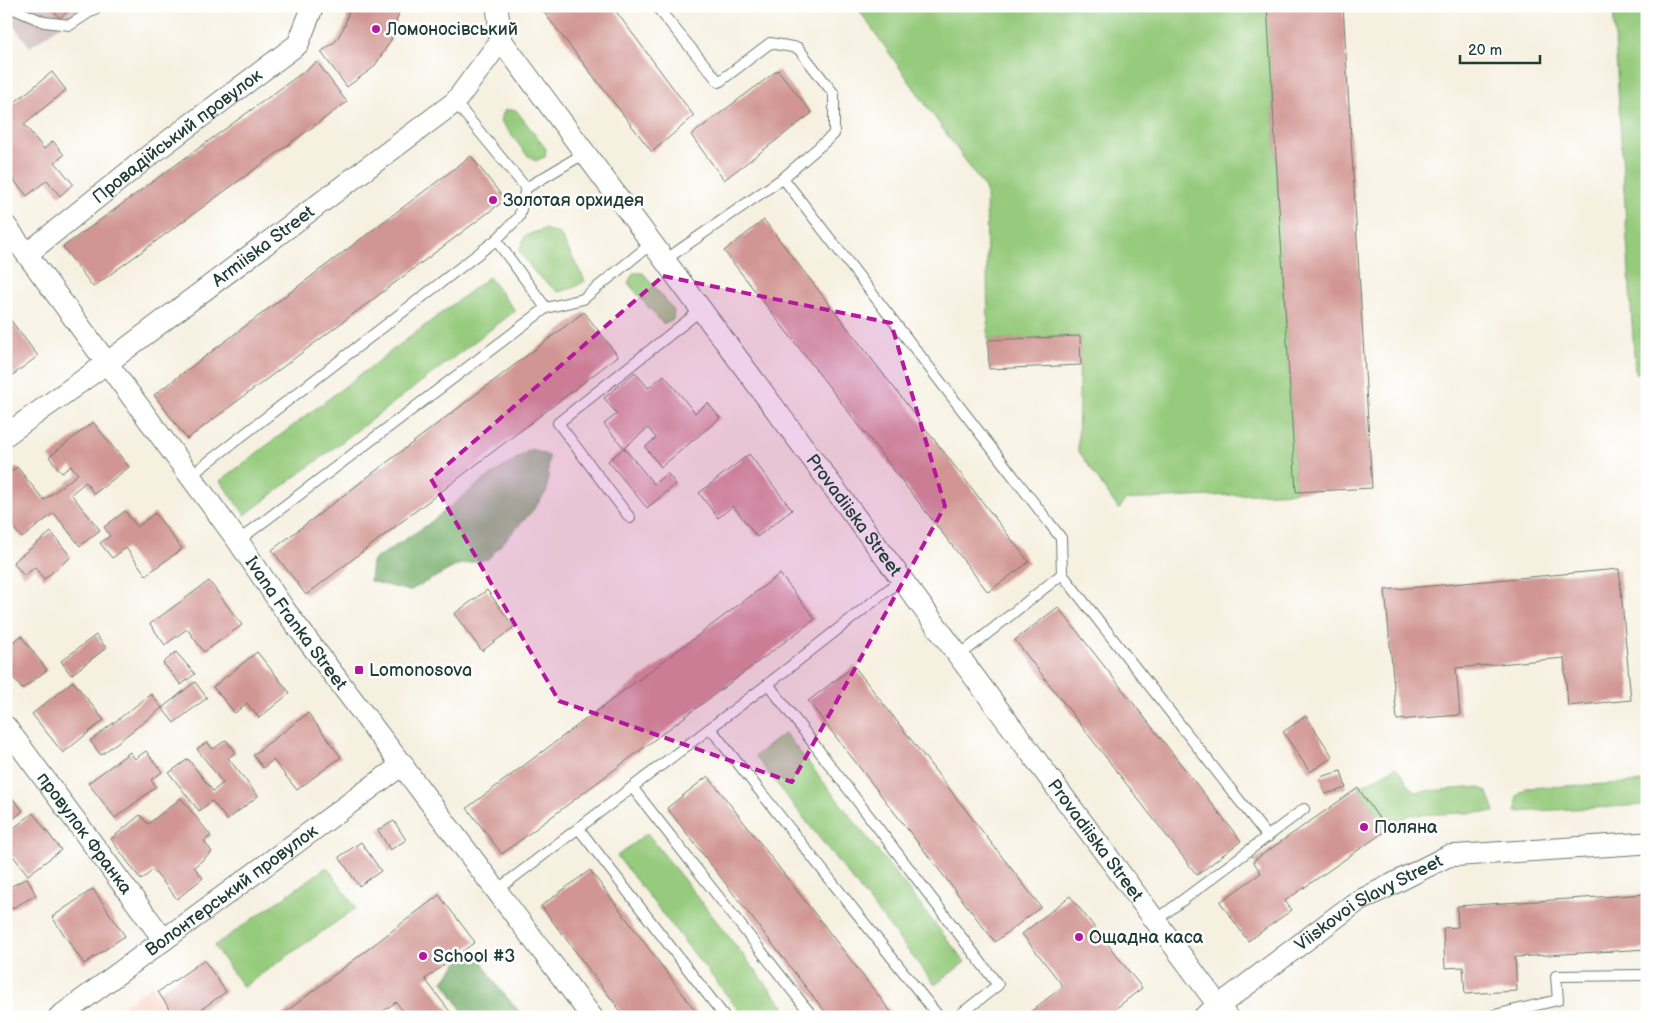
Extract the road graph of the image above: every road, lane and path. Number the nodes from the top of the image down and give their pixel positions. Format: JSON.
{"nodes":[{"id":1,"x":14,"y":6,"type":"edge"},
{"id":2,"x":99,"y":6,"type":"edge"},
{"id":3,"x":313,"y":6,"type":"edge"},
{"id":4,"x":497,"y":6,"type":"edge"},
{"id":5,"x":656,"y":6,"type":"edge"},
{"id":6,"x":501,"y":40,"type":"junction"},
{"id":7,"x":455,"y":102,"type":"junction"},
{"id":8,"x":585,"y":153,"type":"junction"},
{"id":9,"x":783,"y":178,"type":"junction"},
{"id":10,"x":526,"y":188,"type":"junction"},
{"id":11,"x":6,"y":226,"type":"edge"},
{"id":12,"x":496,"y":240,"type":"junction"},
{"id":13,"x":652,"y":243,"type":"junction"},
{"id":14,"x":27,"y":254,"type":"junction"},
{"id":15,"x":665,"y":260,"type":"junction"},
{"id":16,"x":546,"y":308,"type":"junction"},
{"id":17,"x":701,"y":310,"type":"junction"},
{"id":18,"x":107,"y":363,"type":"junction"},
{"id":19,"x":6,"y":435,"type":"edge"},
{"id":20,"x":190,"y":476,"type":"junction"},
{"id":21,"x":630,"y":518,"type":"dead end"},
{"id":22,"x":238,"y":541,"type":"junction"},
{"id":23,"x":1062,"y":574,"type":"junction"},
{"id":24,"x":902,"y":579,"type":"junction"},
{"id":25,"x":959,"y":656,"type":"junction"},
{"id":26,"x":768,"y":684,"type":"junction"},
{"id":27,"x":6,"y":727,"type":"edge"},
{"id":28,"x":710,"y":728,"type":"junction"},
{"id":29,"x":403,"y":764,"type":"junction"},
{"id":30,"x":632,"y":787,"type":"junction"},
{"id":31,"x":1304,"y":809,"type":"dead end"},
{"id":32,"x":579,"y":829,"type":"junction"},
{"id":33,"x":1268,"y":837,"type":"junction"},
{"id":34,"x":1647,"y":843,"type":"edge"},
{"id":35,"x":497,"y":890,"type":"junction"},
{"id":36,"x":1155,"y":921,"type":"junction"},
{"id":37,"x":164,"y":940,"type":"junction"},
{"id":38,"x":1647,"y":975,"type":"edge"},
{"id":39,"x":1216,"y":1013,"type":"edge"},
{"id":40,"x":59,"y":1017,"type":"edge"},
{"id":41,"x":592,"y":1017,"type":"edge"},
{"id":42,"x":725,"y":1017,"type":"edge"},
{"id":43,"x":813,"y":1017,"type":"edge"},
{"id":44,"x":939,"y":1017,"type":"edge"},
{"id":45,"x":957,"y":1017,"type":"edge"},
{"id":46,"x":1486,"y":1017,"type":"edge"}],
"edges":[{"from":1,"to":2,"type":"lane"},
{"from":3,"to":14,"type":"street","name":"Провадійський провулок"},
{"from":4,"to":6,"type":"street","name":"Provadiiska Street"},
{"from":5,"to":9,"type":"lane"},
{"from":6,"to":7,"type":"street","name":"Armiiska Street"},
{"from":6,"to":8,"type":"street","name":"Provadiiska Street"},
{"from":7,"to":10,"type":"lane"},
{"from":7,"to":18,"type":"street","name":"Armiiska Street"},
{"from":8,"to":10,"type":"lane"},
{"from":8,"to":13,"type":"street","name":"Provadiiska Street"},
{"from":9,"to":15,"type":"lane"},
{"from":9,"to":23,"type":"lane"},
{"from":10,"to":12,"type":"lane"},
{"from":11,"to":14,"type":"street","name":"Ivana Franka Street"},
{"from":12,"to":16,"type":"lane"},
{"from":12,"to":20,"type":"lane"},
{"from":13,"to":15,"type":"street","name":"Provadiiska Street"},
{"from":13,"to":16,"type":"lane"},
{"from":14,"to":18,"type":"street","name":"Ivana Franka Street"},
{"from":15,"to":17,"type":"street","name":"Provadiiska Street"},
{"from":16,"to":22,"type":"lane"},
{"from":17,"to":21,"type":"lane"},
{"from":17,"to":24,"type":"street","name":"Provadiiska Street"},
{"from":18,"to":19,"type":"street","name":"Armiiska Street"},
{"from":18,"to":20,"type":"street","name":"Ivana Franka Street"},
{"from":20,"to":22,"type":"street","name":"Ivana Franka Street"},
{"from":22,"to":29,"type":"street","name":"Ivana Franka Street"},
{"from":23,"to":25,"type":"lane"},
{"from":23,"to":33,"type":"lane"},
{"from":24,"to":25,"type":"street","name":"Provadiiska Street"},
{"from":24,"to":26,"type":"lane"},
{"from":25,"to":36,"type":"street","name":"Provadiiska Street"},
{"from":26,"to":28,"type":"lane"},
{"from":26,"to":45,"type":"lane"},
{"from":27,"to":37,"type":"street","name":"провулок Франка"},
{"from":28,"to":30,"type":"lane"},
{"from":28,"to":44,"type":"lane"},
{"from":29,"to":35,"type":"street","name":"Ivana Franka Street"},
{"from":29,"to":37,"type":"street","name":"Волонтерський провулок"},
{"from":30,"to":32,"type":"lane"},
{"from":30,"to":43,"type":"lane"},
{"from":31,"to":33,"type":"lane"},
{"from":32,"to":35,"type":"lane"},
{"from":32,"to":42,"type":"lane"},
{"from":33,"to":36,"type":"lane"},
{"from":34,"to":39,"type":"street","name":"Viiskovoi Slavy Street"},
{"from":35,"to":41,"type":"street","name":"Ivana Franka Street"},
{"from":36,"to":39,"type":"street","name":"Provadiiska Street"},
{"from":37,"to":40,"type":"street","name":"Волонтерський провулок"},
{"from":38,"to":46,"type":"lane"}]}
